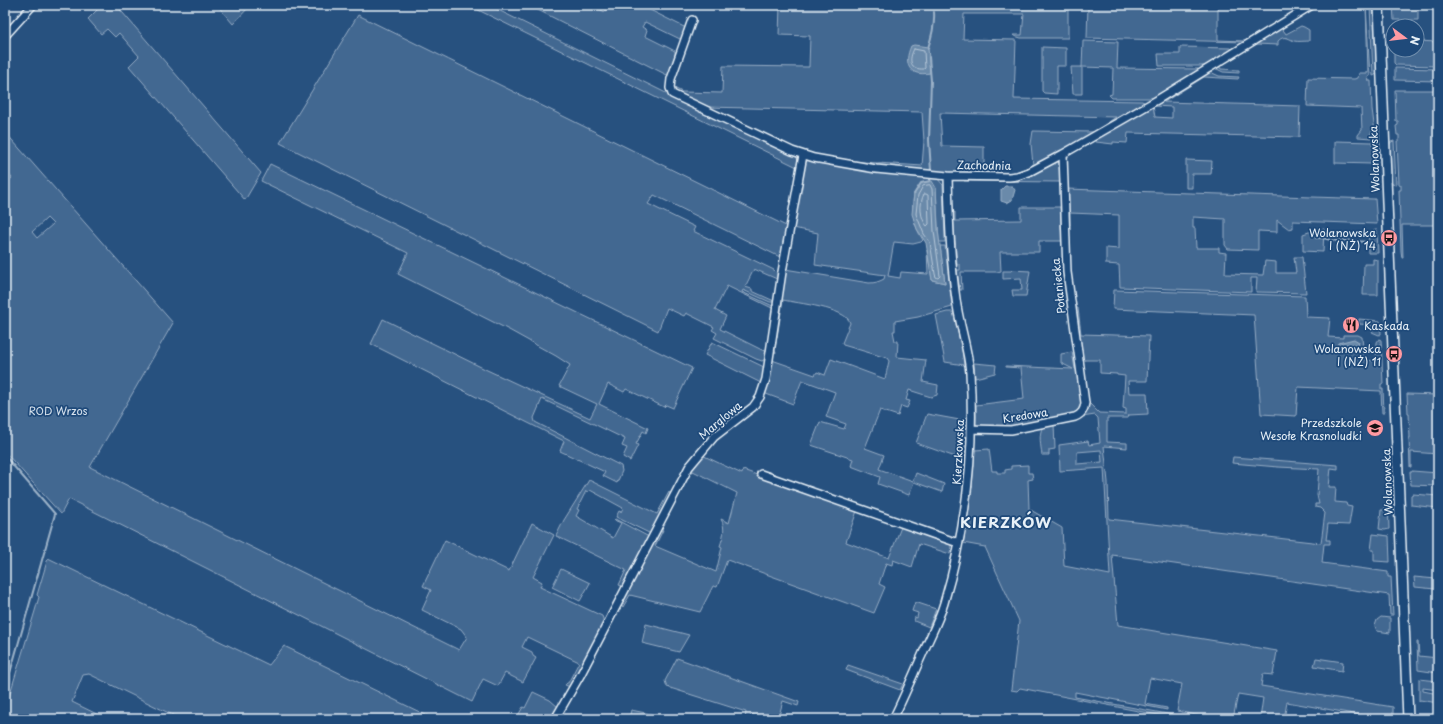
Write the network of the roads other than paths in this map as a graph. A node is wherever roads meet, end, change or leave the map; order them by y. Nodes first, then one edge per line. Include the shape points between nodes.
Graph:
1 (33, 5) edge
2 (1312, 5) edge
3 (1379, 5) edge
4 (692, 20) dead end
5 (5, 36) edge
6 (1063, 154) junction
7 (803, 155) junction
8 (948, 176) junction
9 (1082, 413) joint
10 (971, 429) junction
11 (761, 474) dead end
12 (958, 544) junction
13 (555, 719) edge
14 (893, 719) edge
15 (1408, 719) edge

1 - 5 street
2 - 6 street, Zachodnia
3 - 15 main road, Wolanowska
4 - 7 street, Zachodnia via 671,79 672,94
6 - 8 street, Zachodnia via 1017,176
6 - 9 street, Połaniecka via 1067,265 1085,403
7 - 8 street, Zachodnia via 876,169
7 - 13 street, Marglowa via 766,379 760,397 753,408 714,437 689,467
8 - 10 street, Kierzkowska via 950,244 957,308 969,362
9 - 10 street, Kredowa via 1075,417 1011,430
10 - 12 street, Kierzkowska via 968,480
11 - 12 street
12 - 14 street, Kierzkowska via 942,607

